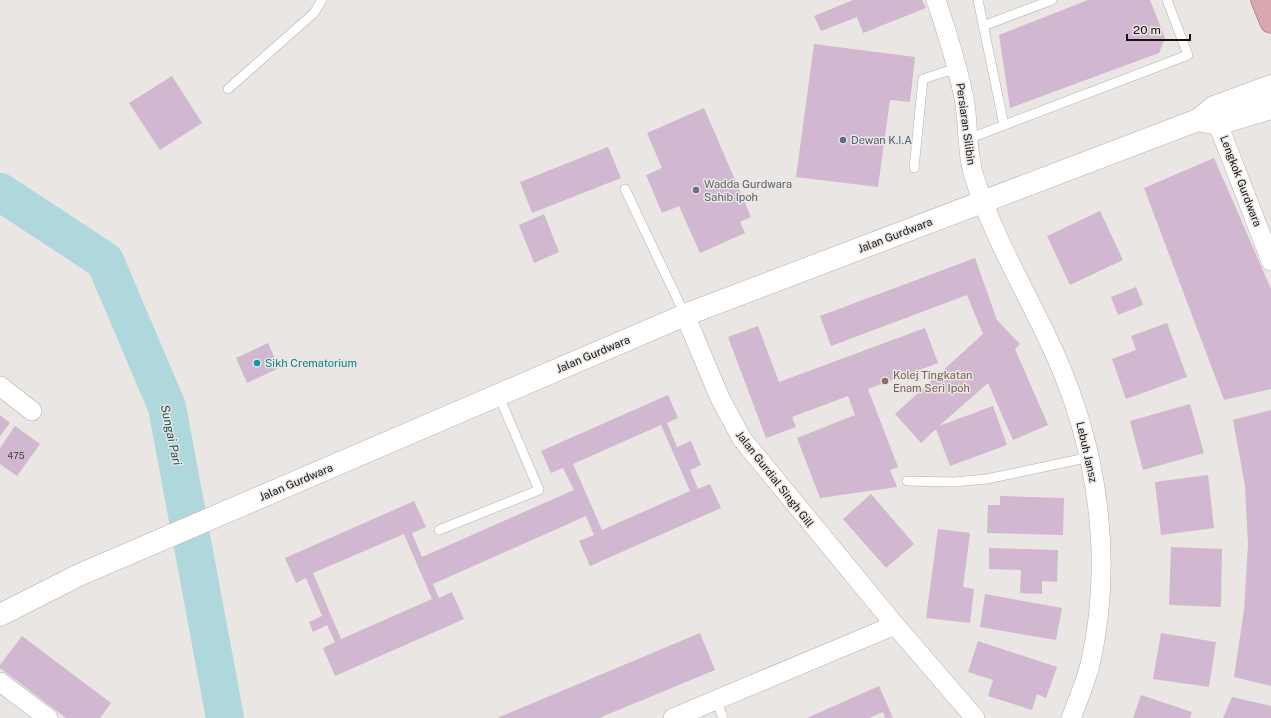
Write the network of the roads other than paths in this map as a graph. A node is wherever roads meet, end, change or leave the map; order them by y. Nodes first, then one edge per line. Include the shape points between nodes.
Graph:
1 (322, 0) edge
2 (936, 0) edge
3 (978, 0) edge
4 (1052, 0) edge
5 (1167, 0) edge
6 (1262, 0) edge
7 (1271, 22) edge
8 (983, 26) junction
9 (957, 68) junction
10 (1271, 86) edge
11 (228, 89) dead end
12 (1271, 108) edge
13 (1208, 122) junction
14 (1004, 125) junction
15 (968, 139) junction
16 (914, 168) dead end
17 (625, 189) dead end
18 (983, 202) junction
19 (1271, 261) edge
20 (685, 315) junction
21 (0, 386) edge
22 (498, 394) junction
23 (32, 411) dead end
24 (1090, 458) junction
25 (907, 481) dead end
26 (439, 530) dead end
27 (0, 615) edge
28 (895, 625) junction
29 (0, 682) edge
30 (716, 700) junction
31 (48, 718) edge
32 (673, 718) edge
33 (723, 718) edge
34 (975, 718) edge
35 (1071, 718) edge

1 - 11 lane via 314,13
2 - 9 street, Persiaran Silibin
3 - 8 lane
4 - 8 lane
5 - 14 lane via 1188,55
6 - 7 main road
8 - 14 lane
9 - 15 street, Persiaran Silibin via 964,100
9 - 16 lane via 923,79
10 - 13 street, Jalan Gurdwara via 1214,107
12 - 13 street, Jalan Gurdwara
13 - 18 street, Jalan Gurdwara
13 - 19 street, Lengkok Gurdwara
14 - 15 lane
15 - 18 street, Persiaran Silibin via 974,176
17 - 20 lane
18 - 20 street, Jalan Gurdwara
18 - 24 street, Lebuh Jansz via 1071,392
20 - 22 street, Jalan Gurdwara
20 - 28 street, Jalan Gurdial Singh Gill via 720,398 742,439
21 - 23 street
22 - 26 lane via 539,490
22 - 27 street, Jalan Gurdwara via 79,575
24 - 25 lane via 988,479 953,482
24 - 35 street, Lebuh Jansz via 1101,546 1100,586 1090,664
28 - 30 street
28 - 34 street, Jalan Gurdial Singh Gill
29 - 31 street
30 - 32 street
30 - 33 lane

